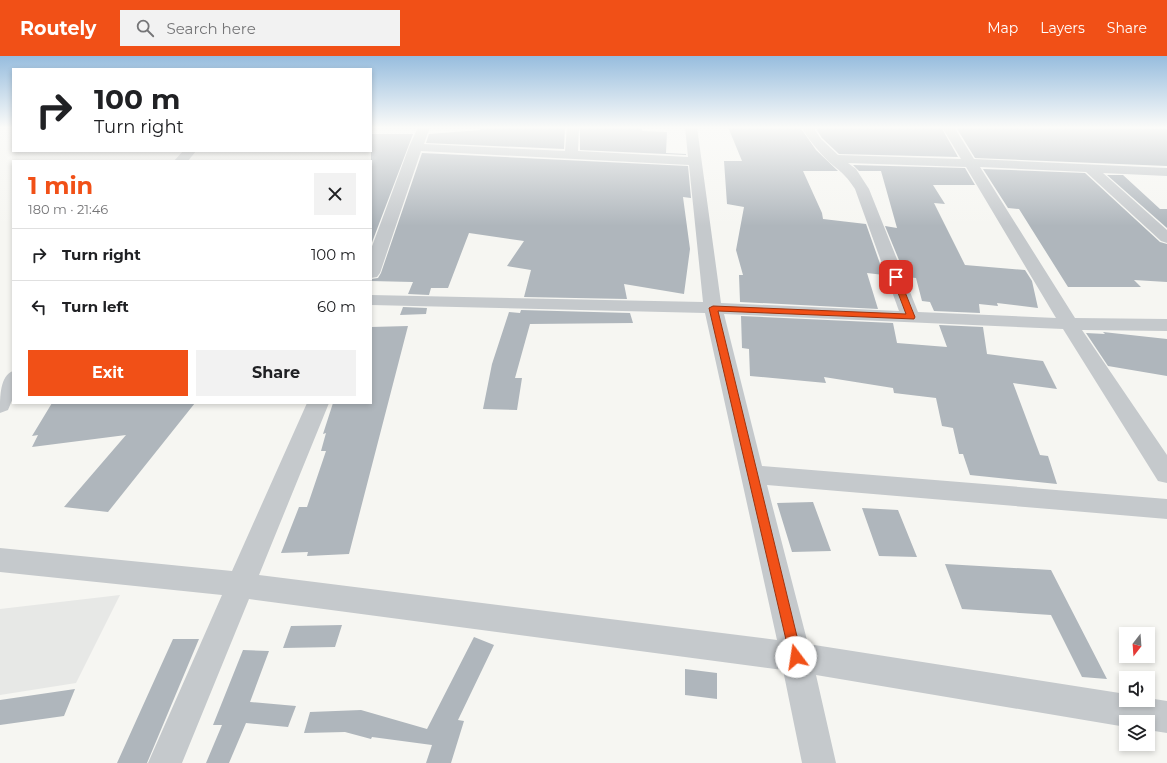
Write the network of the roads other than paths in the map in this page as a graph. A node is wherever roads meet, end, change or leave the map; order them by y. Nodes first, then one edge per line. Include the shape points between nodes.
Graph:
1 (410, 160) edge
2 (674, 160) edge
3 (835, 160) edge
4 (868, 160) edge
5 (967, 160) edge
6 (695, 161) joint
7 (969, 163) junction
8 (1090, 168) junction
9 (1167, 172) edge
10 (1167, 238) edge
11 (372, 270) edge
12 (372, 300) edge
13 (713, 308) junction
14 (911, 317) junction
15 (1069, 324) junction
16 (1167, 325) edge
17 (12, 379) edge
18 (318, 404) edge
19 (0, 405) edge
20 (752, 474) junction
21 (1167, 474) edge
22 (1167, 509) edge
23 (0, 560) edge
24 (242, 585) junction
25 (796, 657) junction
26 (1167, 716) edge
27 (165, 763) edge
28 (819, 763) edge

1 - 11 street
2 - 6 street
3 - 14 street via 851,172 862,189
4 - 7 street
5 - 7 street
6 - 13 street
7 - 8 street
7 - 15 street
8 - 9 street
8 - 10 street
12 - 13 street
13 - 14 street
13 - 20 street
14 - 15 street
15 - 16 street
15 - 21 street
17 - 19 street via 6,387
18 - 24 street
20 - 22 street
20 - 25 street
23 - 24 street
24 - 25 street
24 - 27 street
25 - 26 street
25 - 28 street

